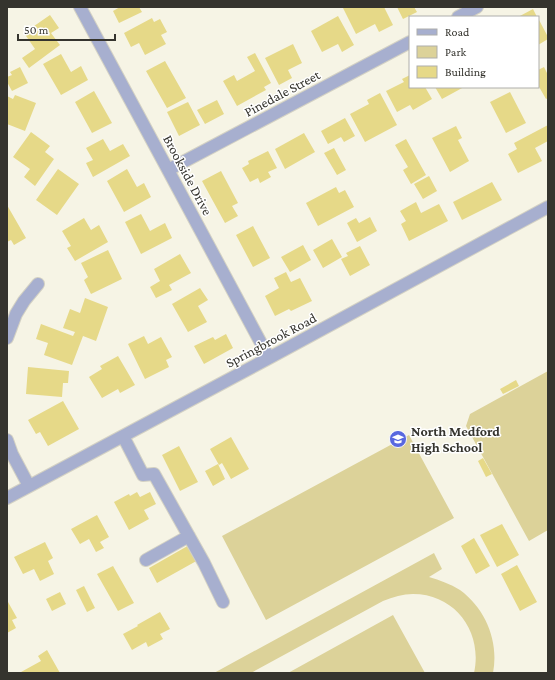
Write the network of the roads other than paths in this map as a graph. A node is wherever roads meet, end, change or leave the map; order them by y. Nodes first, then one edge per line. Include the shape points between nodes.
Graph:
1 (80, 7) edge
2 (477, 7) edge
3 (460, 16) edge
4 (409, 43) edge
5 (168, 170) junction
6 (548, 207) edge
7 (38, 284) dead end
8 (7, 338) edge
9 (269, 358) junction
10 (123, 436) junction
11 (7, 440) edge
12 (29, 486) junction
13 (7, 498) edge
14 (189, 536) junction
15 (146, 560) dead end
16 (223, 602) dead end

1 - 5 street, Brookside Drive
2 - 3 street
4 - 5 street, Pinedale Street
5 - 9 street, Brookside Drive
6 - 9 street, Springbrook Road
7 - 8 street via 16,314
9 - 10 street, Springbrook Road
10 - 12 street, Springbrook Road
10 - 14 street via 143,475 154,474
11 - 12 street
12 - 13 street, Springbrook Road
14 - 15 street
14 - 16 street

